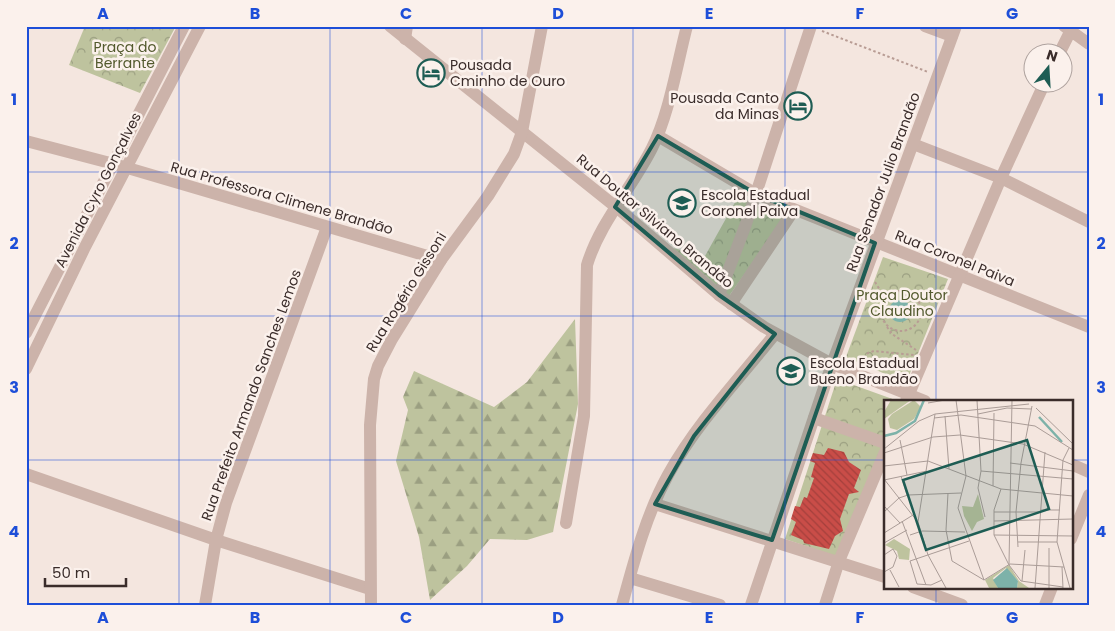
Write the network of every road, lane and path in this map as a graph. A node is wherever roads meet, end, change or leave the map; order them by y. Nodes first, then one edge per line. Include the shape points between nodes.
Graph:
1 (184, 26) edge
2 (200, 26) edge
3 (390, 26) edge
4 (542, 26) edge
5 (686, 26) edge
6 (924, 26) edge
7 (811, 27) edge
8 (1069, 28) edge
9 (954, 31) edge
10 (406, 33) edge
11 (1064, 42) edge
12 (1089, 44) edge
13 (938, 76) junction
14 (1040, 92) edge
15 (522, 132) junction
16 (658, 136) junction
17 (26, 141) edge
18 (913, 144) junction
19 (120, 166) junction
20 (1001, 178) junction
21 (756, 194) junction
22 (615, 206) junction
23 (794, 210) junction
24 (1089, 222) edge
25 (327, 227) junction
26 (875, 243) junction
27 (441, 260) junction
28 (72, 261) junction
29 (866, 269) junction
30 (959, 276) junction
31 (719, 295) junction
32 (885, 298) junction
33 (731, 304) junction
34 (887, 326) junction
35 (1089, 327) edge
36 (26, 333) edge
37 (775, 334) junction
38 (925, 356) junction
39 (832, 364) junction
40 (26, 370) edge
41 (858, 374) junction
42 (908, 398) edge
43 (814, 418) junction
44 (884, 443) edge
45 (884, 454) edge
46 (1072, 464) edge
47 (1089, 472) edge
48 (26, 474) edge
49 (1089, 495) edge
50 (655, 504) junction
51 (566, 523) dead end
52 (1072, 537) edge
53 (216, 540) junction
54 (772, 540) junction
55 (839, 561) junction
56 (630, 578) junction
57 (884, 578) edge
58 (916, 588) edge
59 (1052, 588) edge
60 (370, 589) junction
61 (205, 605) edge
62 (371, 605) edge
63 (622, 605) edge
64 (720, 605) edge
65 (751, 605) edge
66 (826, 605) edge
67 (962, 605) edge
68 (1045, 605) edge

1 - 19 street, Avenida Cyro Gonçalves
2 - 19 street, Avenida Cyro Gonçalves
3 - 10 street, Rua Doutor Silviano Brandão
4 - 15 street, Rua Rogério Gissoni
5 - 16 street
6 - 9 street
7 - 13 path
7 - 21 street
8 - 11 street
8 - 12 street
9 - 13 street, Rua Senador Julio Brandão
10 - 15 street, Rua Doutor Silviano Brandão
13 - 18 street, Rua Senador Julio Brandão
14 - 20 street
15 - 22 street, Rua Doutor Silviano Brandão
15 - 27 street, Rua Rogério Gissoni via 507,167
16 - 21 street, Rua Coronel Paiva
16 - 22 street
17 - 19 street, Rua Professora Climene Brandão
18 - 20 street
18 - 26 street, Rua Senador Julio Brandão
19 - 25 street, Rua Professora Climene Brandão
19 - 28 street, Avenida Cyro Gonçalves
20 - 24 street
20 - 30 street
21 - 23 street, Rua Coronel Paiva
21 - 31 street
22 - 31 street, Rua Doutor Silviano Brandão
22 - 51 street via 587,266 584,416
23 - 26 street, Rua Coronel Paiva
23 - 33 street
25 - 27 street, Rua Professora Climene Brandão
25 - 53 street, Rua Prefeito Armando Sanches Lemos via 229,494
26 - 29 street, Rua Senador Julio Brandão
26 - 30 street, Rua Coronel Paiva
27 - 60 street, Rua Rogério Gissoni via 392,339 374,380 370,425
28 - 36 street, Avenida Cyro Gonçalves
28 - 40 street, Avenida Cyro Gonçalves
29 - 32 path
29 - 39 street, Rua Senador Julio Brandão
30 - 35 street, Rua Coronel Paiva
30 - 38 street
31 - 33 street, Rua Doutor Silviano Brandão
32 - 34 path via 881,315
32 - 34 path via 892,293 906,292 918,299 922,313 911,330 898,332
33 - 37 street, Rua Doutor Silviano Brandão
34 - 38 path via 892,334
37 - 39 street, Rua Doutor Silviano Brandão
37 - 50 street via 694,436 669,473
38 - 41 path via 874,351 862,361
38 - 42 street
39 - 41 street, Rua Doutor Silviano Brandão
39 - 43 street, Rua Senador Julio Brandão
41 - 42 street, Rua Doutor Silviano Brandão
43 - 44 street
43 - 54 street, Rua Senador Julio Brandão
45 - 55 street
46 - 47 street
48 - 53 street
49 - 52 street
50 - 54 street
50 - 56 street
53 - 60 street
53 - 61 street, Rua Prefeito Armando Sanches Lemos
54 - 55 street
54 - 65 street, Rua Senador Julio Brandão
55 - 57 street
55 - 66 street
56 - 63 street
56 - 64 street
58 - 67 street
59 - 68 street
60 - 62 street, Rua Rogério Gissoni

